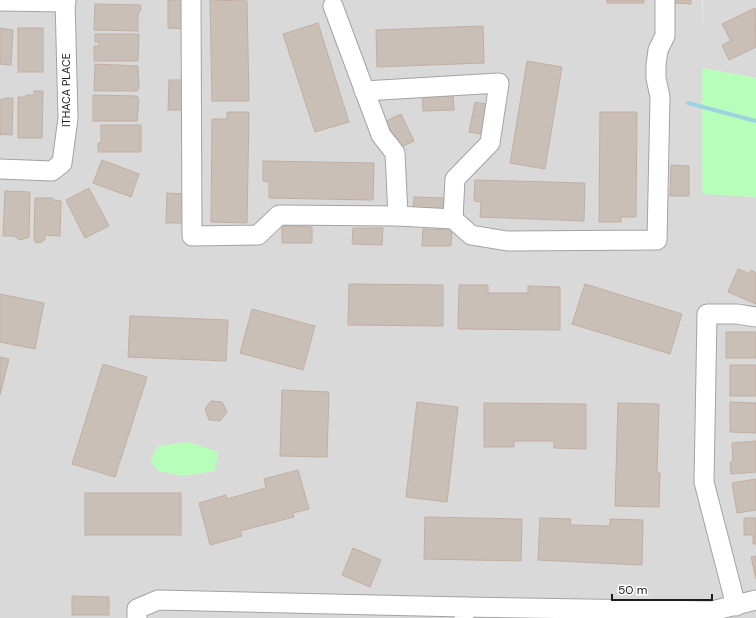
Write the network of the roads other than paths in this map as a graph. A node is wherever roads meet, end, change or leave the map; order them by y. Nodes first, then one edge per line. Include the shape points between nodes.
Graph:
1 (191, 0) edge
2 (666, 0) edge
3 (0, 1) edge
4 (65, 1) edge
5 (333, 6) dead end
6 (364, 91) junction
7 (0, 169) edge
8 (398, 216) junction
9 (454, 219) junction
10 (756, 317) edge
11 (756, 600) edge
12 (736, 606) junction
13 (464, 612) edge
14 (137, 618) edge

1 - 8 street via 192,236 258,235 279,215
2 - 9 street via 665,36 658,50 656,65 660,97 657,240 506,241 471,235
3 - 4 street
4 - 7 street, ITHACA PLACE via 68,118 62,163 52,172
5 - 6 street
6 - 8 street via 381,135 395,153
6 - 9 street via 498,83 490,143 455,179
8 - 9 street
10 - 12 street via 708,314 704,482
11 - 12 street
12 - 13 street via 712,612
13 - 14 street via 158,600 137,610

